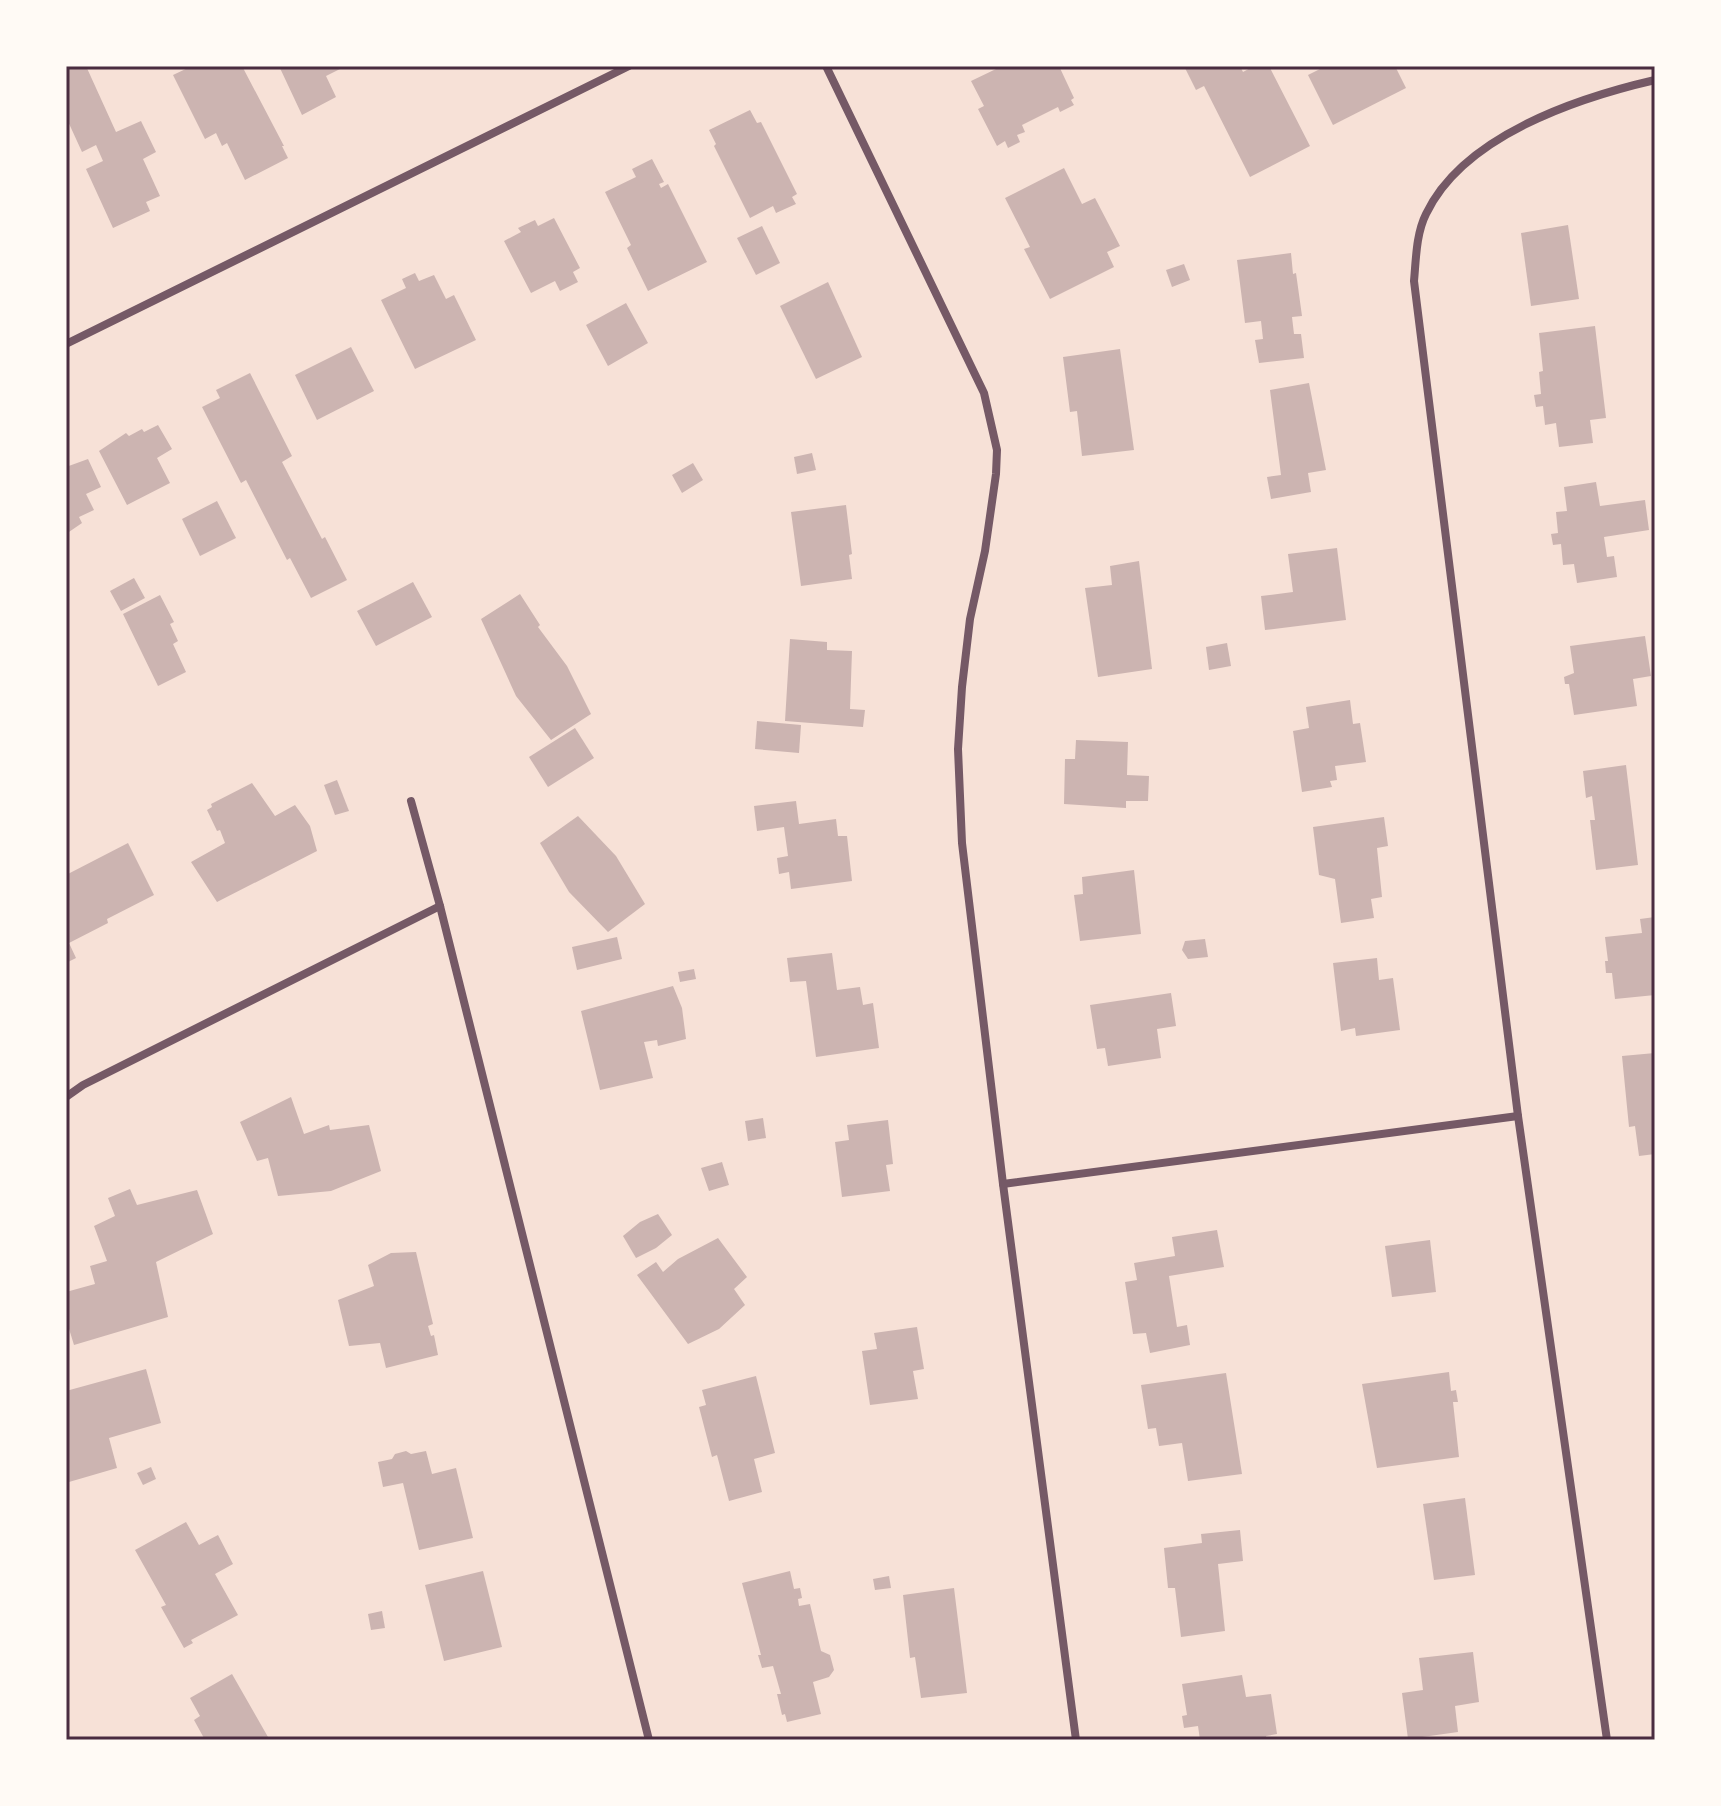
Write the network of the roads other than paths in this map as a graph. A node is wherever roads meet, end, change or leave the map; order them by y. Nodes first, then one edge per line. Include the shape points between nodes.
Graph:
1 (629, 66) edge
2 (826, 66) edge
3 (1655, 80) edge
4 (66, 344) edge
5 (411, 801) dead end
6 (440, 906) junction
7 (66, 1097) edge
8 (1518, 1116) junction
9 (1003, 1184) junction
10 (649, 1740) edge
11 (1076, 1740) edge
12 (1607, 1740) edge

1 - 4 street
2 - 9 street via 984,393 997,450 992,510 970,619 958,749 962,843
3 - 8 street via 1560,108 1474,158 1448,179 1425,215 1418,244 1414,281
5 - 6 street
6 - 7 street
6 - 10 street
8 - 9 street
8 - 12 street
9 - 11 street

